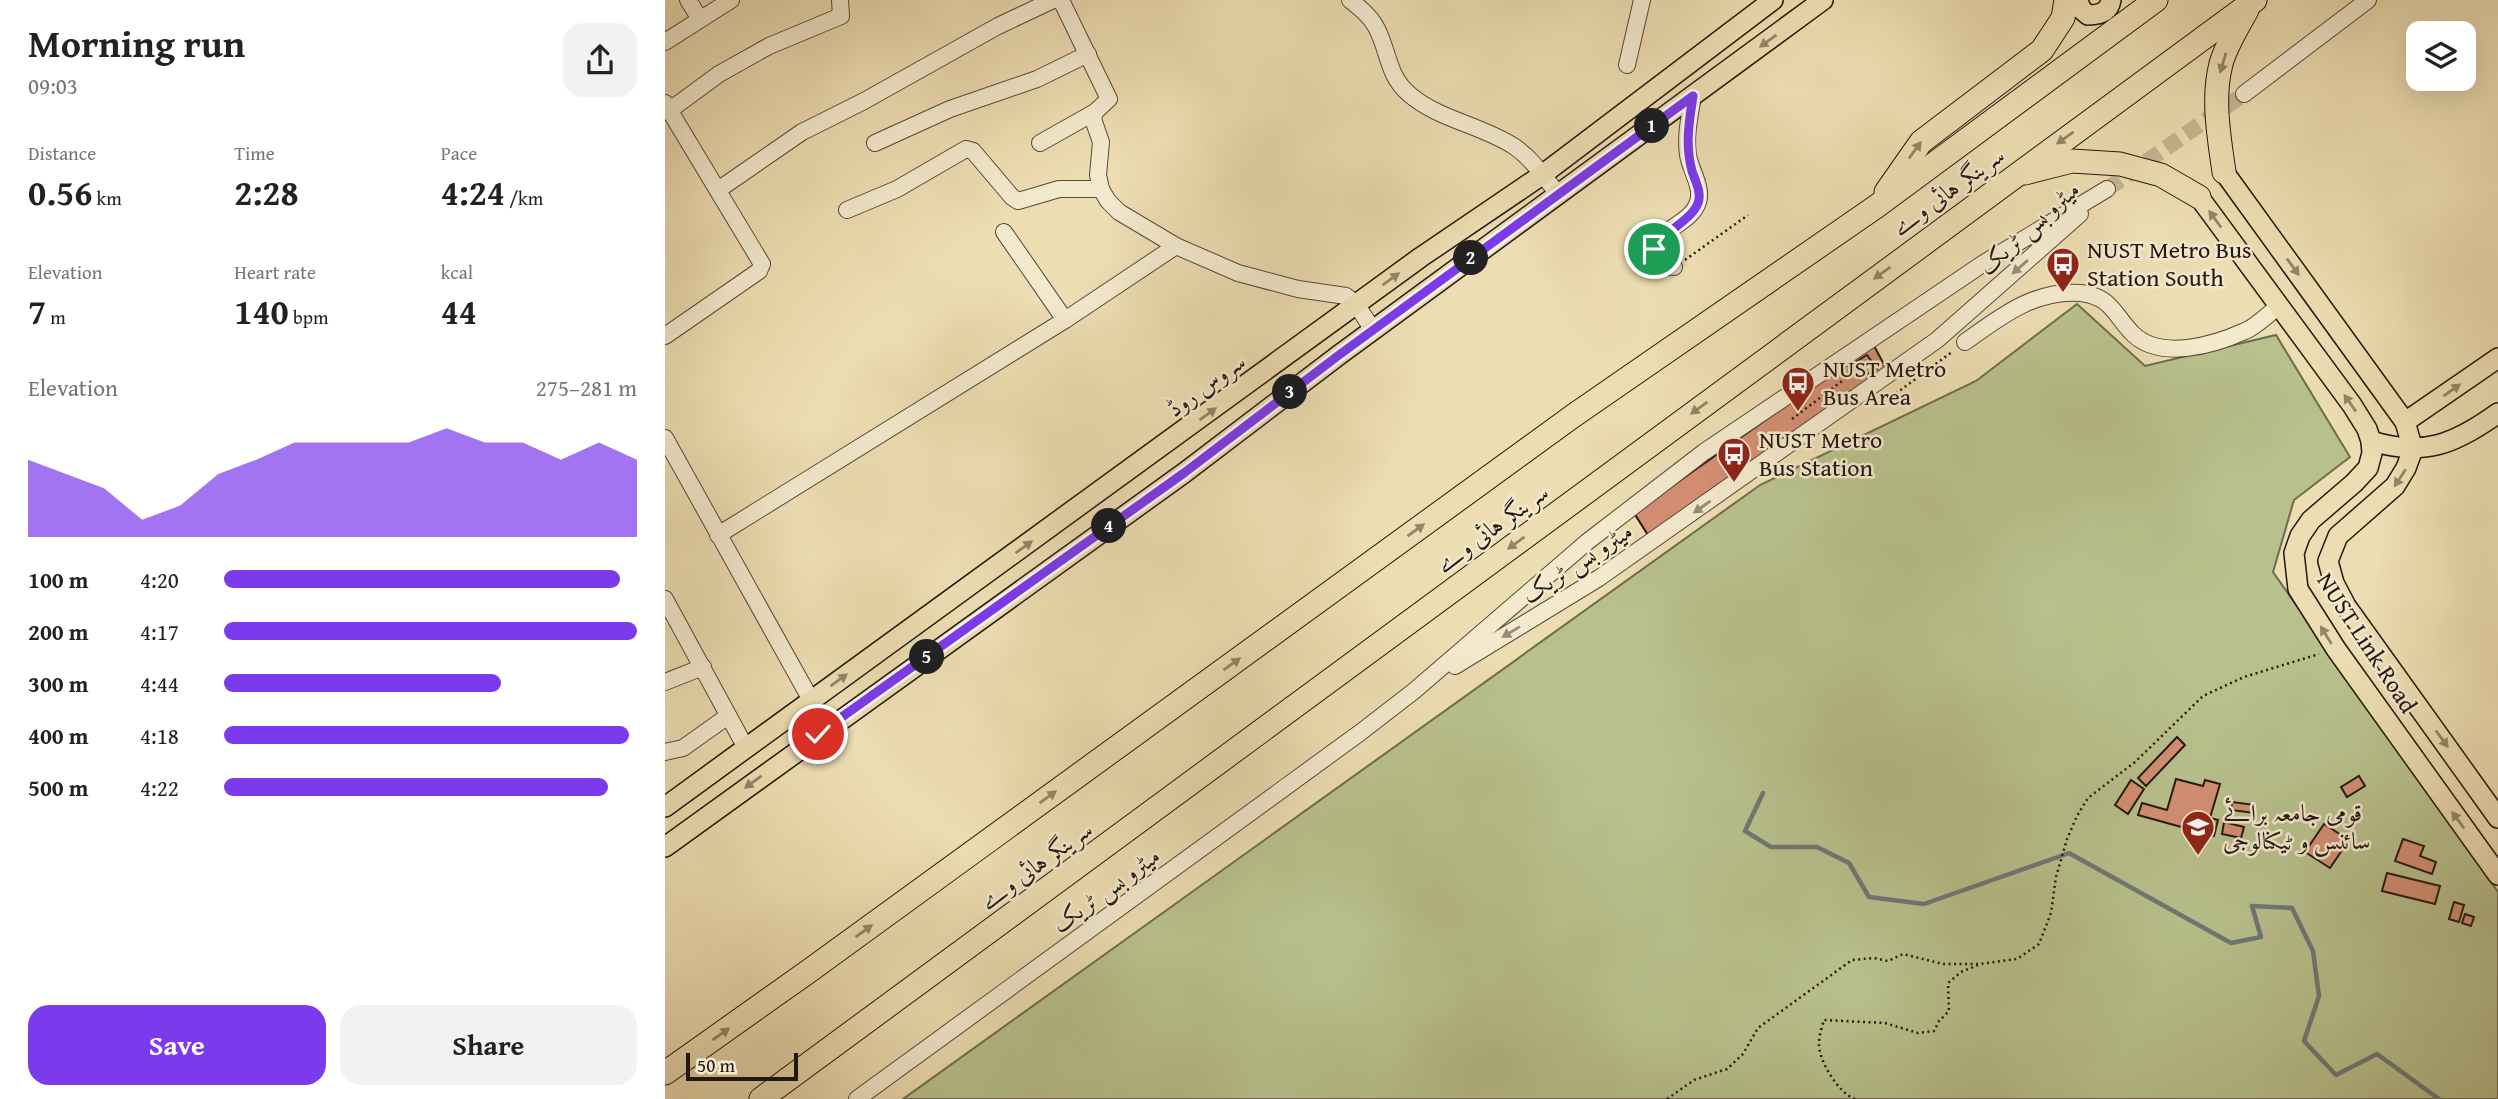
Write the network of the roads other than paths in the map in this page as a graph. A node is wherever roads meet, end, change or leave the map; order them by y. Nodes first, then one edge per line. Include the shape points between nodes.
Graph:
1 (688, 0) edge
2 (731, 0) edge
3 (840, 0) edge
4 (1053, 0) edge
5 (1061, 0) edge
6 (1350, 0) edge
7 (1642, 0) edge
8 (1773, 0) edge
9 (1823, 0) edge
10 (2066, 0) edge
11 (2077, 0) edge
12 (2111, 0) edge
13 (2156, 0) edge
14 (2368, 0) edge
15 (2254, 1) edge
16 (700, 19) junction
17 (665, 42) edge
18 (1088, 54) junction
19 (1627, 65) dead end
20 (2244, 94) tunnel mouth
21 (1693, 96) junction
22 (667, 106) edge
23 (1095, 112) junction
24 (875, 143) dead end
25 (1040, 143) dead end
26 (2224, 172) joint
27 (1542, 174) junction
28 (2011, 177) junction
29 (1101, 189) junction
30 (718, 190) junction
31 (1558, 194) junction
32 (2199, 197) joint
33 (1877, 206) junction
34 (847, 210) dead end
35 (1004, 232) dead end
36 (1176, 246) junction
37 (1421, 257) junction
38 (1674, 267) road end
39 (1442, 279) junction
40 (1356, 304) junction
41 (2279, 306) junction
42 (1065, 320) junction
43 (1373, 330) junction
44 (665, 336) edge
45 (1965, 342) road end
46 (2498, 358) edge
47 (2498, 413) edge
48 (2405, 422) junction
49 (665, 438) edge
50 (2371, 441) junction
51 (2413, 449) junction
52 (719, 535) junction
53 (665, 598) edge
54 (703, 667) junction
55 (665, 682) edge
56 (1414, 691) junction
57 (811, 700) junction
58 (729, 716) junction
59 (746, 748) junction
60 (665, 752) edge
61 (665, 807) edge
62 (2498, 818) edge
63 (665, 847) edge
64 (2498, 876) edge
65 (665, 1073) edge
66 (761, 1099) edge
67 (857, 1099) edge

1 - 16 street
2 - 16 street
3 - 22 street via 841,16 769,46
4 - 30 street via 802,132
5 - 18 street
6 - 27 street via 1375,25 1391,74 1409,94 1437,112 1513,146
7 - 19 street
8 - 27 main road, سروس روڈ
9 -> 21 main road
33 -> 10 highway via 1921,142 2042,50 2063,18
11 - 12 main road via 2088,15 2104,12
13 - 33 highway, سرینگر ہائی وے
14 - 20 street
15 -> 26 highway via 2221,64 2217,93
15 -> 28 highway, سرینگر ہائی وے
16 - 17 street
18 - 23 street via 1109,99
18 - 24 street
21 - 31 main road
21 - 38 street via 1687,136 1698,203 1654,249 1655,259
22 - 30 street
23 - 25 street
23 - 29 street via 1093,123 1101,142
26 -> 48 main road
27 - 31 street
27 - 37 main road, سروس روڈ
28 - 32 highway via 2072,161 2120,164 2161,175
28 -> 66 highway, سرینگر ہائی وے
29 - 34 street via 1059,189 1018,201 966,149 897,189
29 - 36 street via 1119,212
30 - 44 street via 761,259 761,268
31 - 39 main road
41 -> 32 main road
65 -> 33 highway, سرینگر ہائی وے via 1573,416
35 - 42 street
36 - 40 street via 1238,273 1346,296
36 - 42 street
37 - 39 main road
40 -> 37 main road, سروس روڈ
39 - 43 main road
40 - 43 street
57 -> 40 main road, سروس روڈ
41 - 45 street via 2247,331 2170,349 2134,335 2105,300 2081,293 2047,294 2018,306
50 -> 41 main road via 2352,405
42 - 52 street
43 -> 63 main road via 1184,473
48 -> 46 main road
47 - 51 main road via 2437,446
48 - 51 main road
49 - 52 street
50 - 51 main road
64 -> 50 main road, NUST Link Road via 2298,589 2294,553 2300,536 2311,520 2368,468
51 -> 62 main road, NUST Link Road via 2395,486 2338,536 2328,561 2346,606
52 - 57 street
53 - 54 street
54 - 55 street
54 - 58 street
56 -> 56 street, میٹرو بس ٹریک via 1587,542 1705,452 1962,277 2107,189 1937,340 1599,578
56 - 67 street, میٹرو بس ٹریک
57 - 59 main road, سروس روڈ
58 - 59 street
58 - 60 street via 683,748
59 - 61 main road, سروس روڈ

